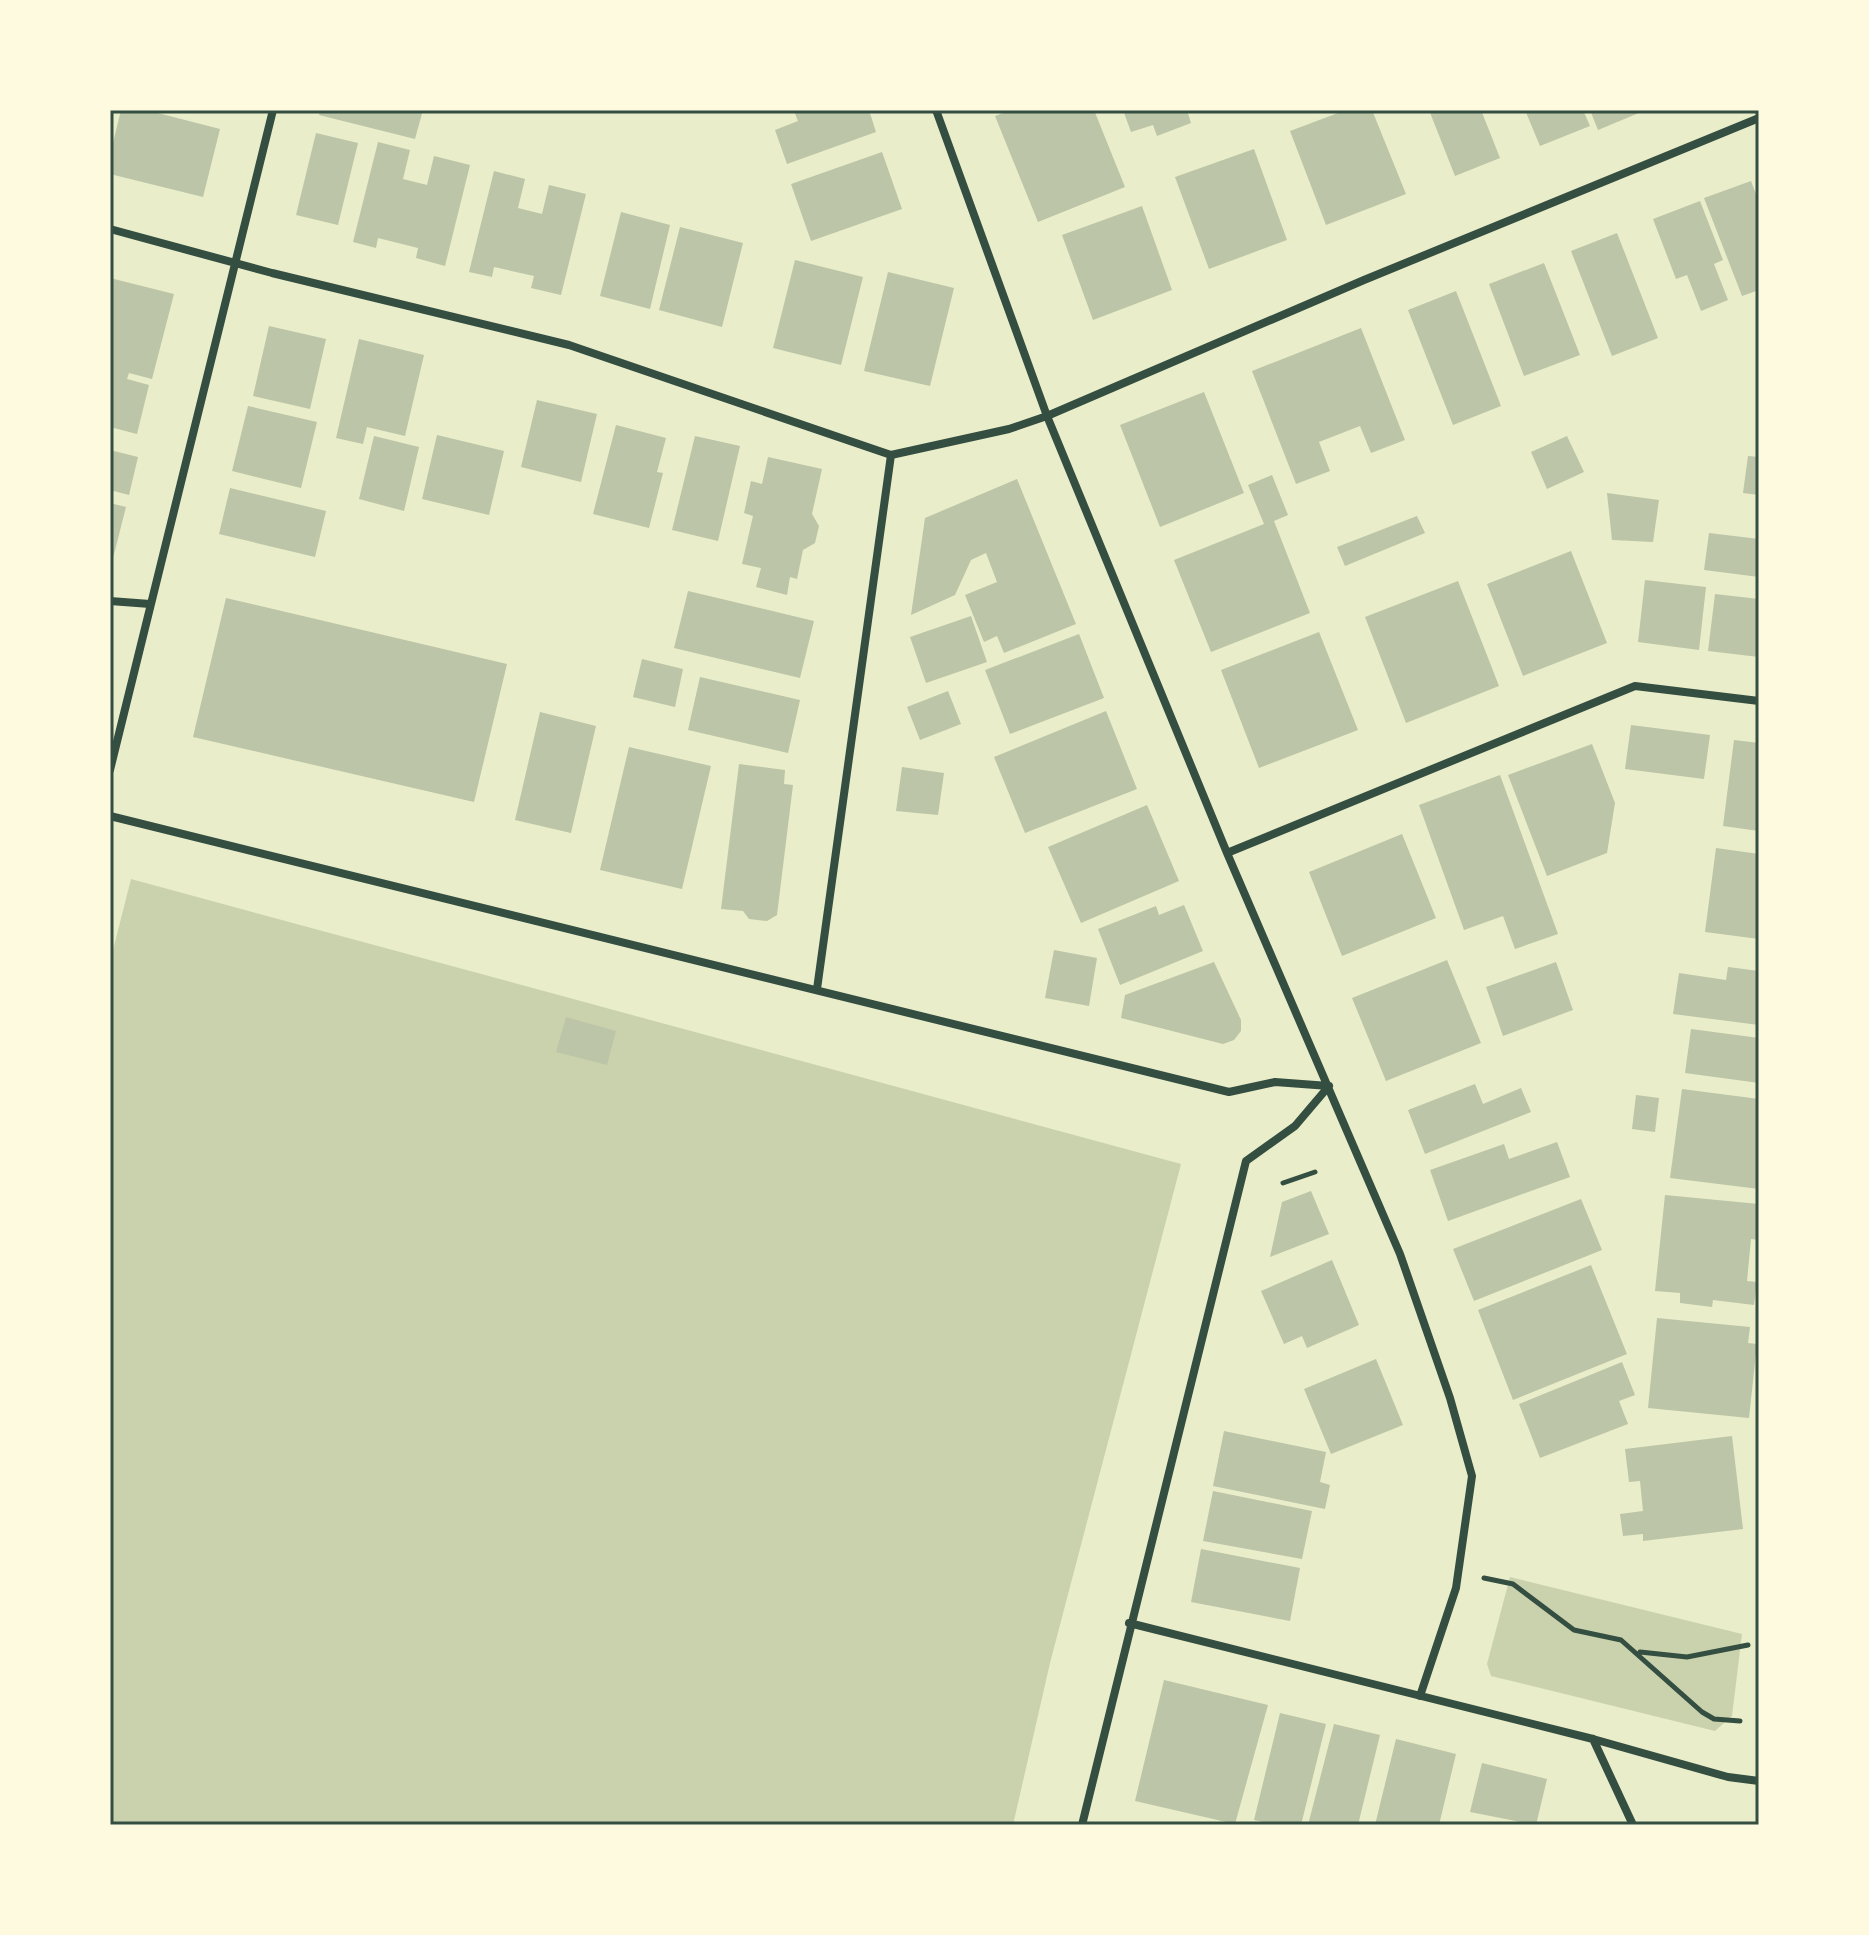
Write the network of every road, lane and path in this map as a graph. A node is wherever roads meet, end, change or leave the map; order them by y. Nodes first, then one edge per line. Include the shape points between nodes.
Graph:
1 (273, 110) edge
2 (936, 110) edge
3 (1759, 118) edge
4 (110, 229) edge
5 (234, 263) junction
6 (1047, 416) junction
7 (891, 455) junction
8 (110, 601) edge
9 (150, 604) junction
10 (1759, 701) edge
11 (110, 770) edge
12 (110, 816) edge
13 (1227, 853) junction
14 (817, 989) junction
15 (1329, 1086) junction
16 (1315, 1172) dead end
17 (1283, 1183) dead end
18 (1458, 1573) junction
19 (1129, 1623) junction
20 (1748, 1645) dead end
21 (1637, 1651) junction
22 (1420, 1696) junction
23 (1740, 1721) dead end
24 (1593, 1739) junction
25 (1759, 1781) edge
26 (1082, 1825) edge
27 (1633, 1825) edge

1 - 5 street
2 - 6 street
3 - 6 street
4 - 5 street
5 - 7 street via 569,345
5 - 9 street
6 - 7 street
6 - 13 street
7 - 14 street
8 - 9 street
9 - 11 street
10 - 13 street via 1635,686
12 - 14 street
13 - 15 street
14 - 15 street via 1229,1092 1275,1082
15 - 18 street via 1400,1254 1472,1476
15 - 19 street via 1295,1126 1246,1161
16 - 17 path
18 - 21 path via 1509,1582 1574,1630 1621,1640
18 - 22 street
19 - 22 street
19 - 26 street
20 - 21 path via 1687,1657
21 - 23 path via 1702,1712 1714,1719
22 - 24 street
24 - 25 street
24 - 27 street

